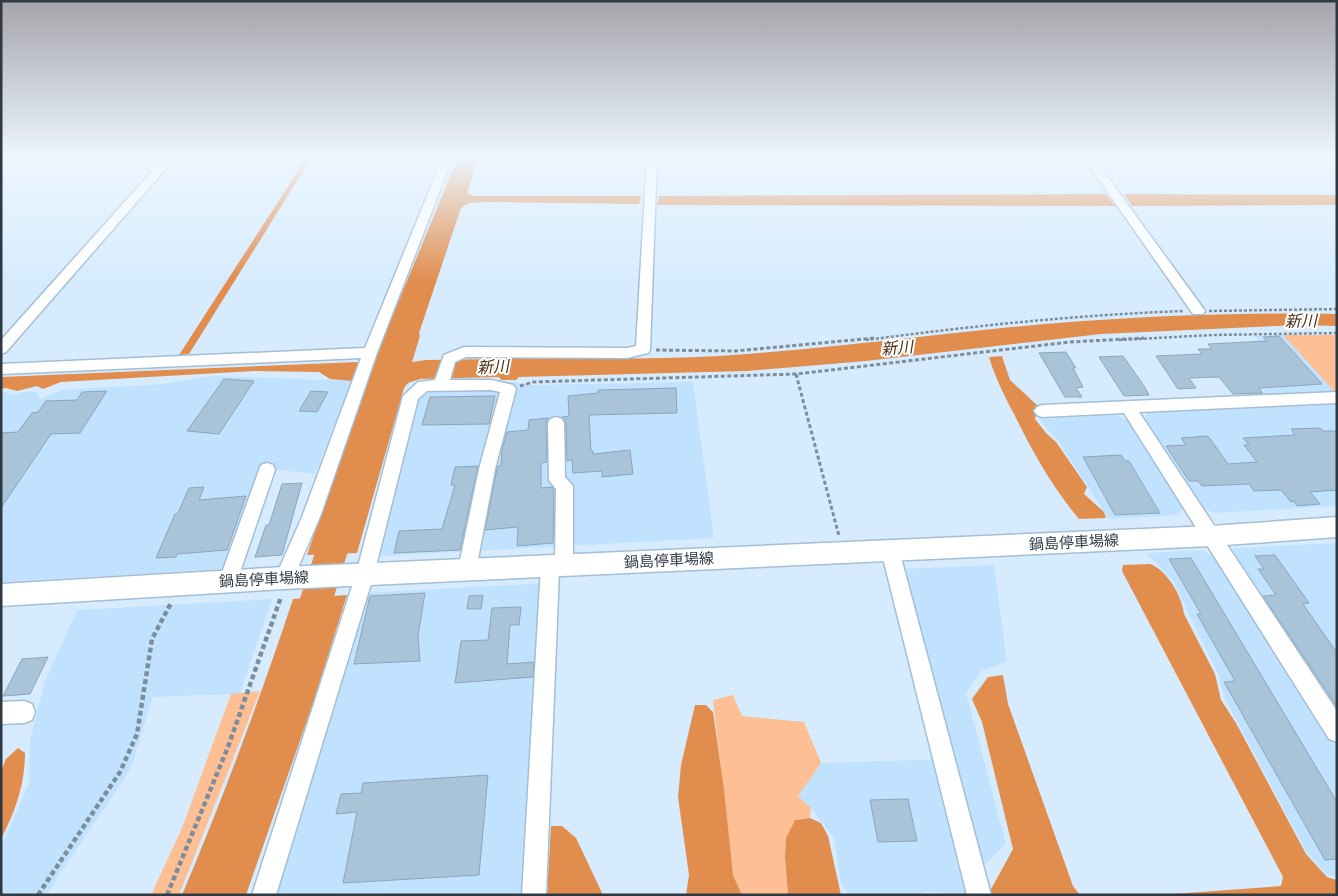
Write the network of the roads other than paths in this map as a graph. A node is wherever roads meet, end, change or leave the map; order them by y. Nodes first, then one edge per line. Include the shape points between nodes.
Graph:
1 (134, 199) edge
2 (431, 199) edge
3 (650, 199) edge
4 (1118, 199) edge
5 (1198, 311) road end
6 (1, 349) edge
7 (370, 353) junction
8 (1, 370) edge
9 (441, 383) junction
10 (1337, 397) edge
11 (1128, 407) junction
12 (1042, 411) dead end
13 (556, 423) dead end
14 (267, 470) dead end
15 (1337, 527) edge
16 (1211, 536) junction
17 (890, 550) junction
18 (557, 566) junction
19 (467, 570) junction
20 (365, 574) junction
21 (284, 578) junction
22 (228, 581) junction
23 (1, 595) edge
24 (24, 712) dead end
25 (1, 713) edge
26 (1335, 724) edge
27 (264, 895) edge
28 (534, 895) edge
29 (979, 895) edge

1 - 6 street
2 - 7 street
3 - 9 street via 643,350 627,353 464,352 449,359
4 - 5 street
7 - 8 street
7 - 21 street via 311,517
9 - 19 street via 491,385 508,390 487,469
9 - 20 street via 423,386 411,396
10 - 11 street
11 - 12 street
11 - 16 street
13 - 18 street via 557,480 565,486
14 - 22 street
15 - 16 main road, 鍋島停車場線
16 - 17 main road, 鍋島停車場線
16 - 26 street
17 - 18 main road, 鍋島停車場線
17 - 29 street
18 - 19 main road, 鍋島停車場線
18 - 28 street
19 - 20 main road, 鍋島停車場線
20 - 21 main road, 鍋島停車場線
20 - 27 street
21 - 22 main road, 鍋島停車場線
22 - 23 main road, 鍋島停車場線
24 - 25 street

